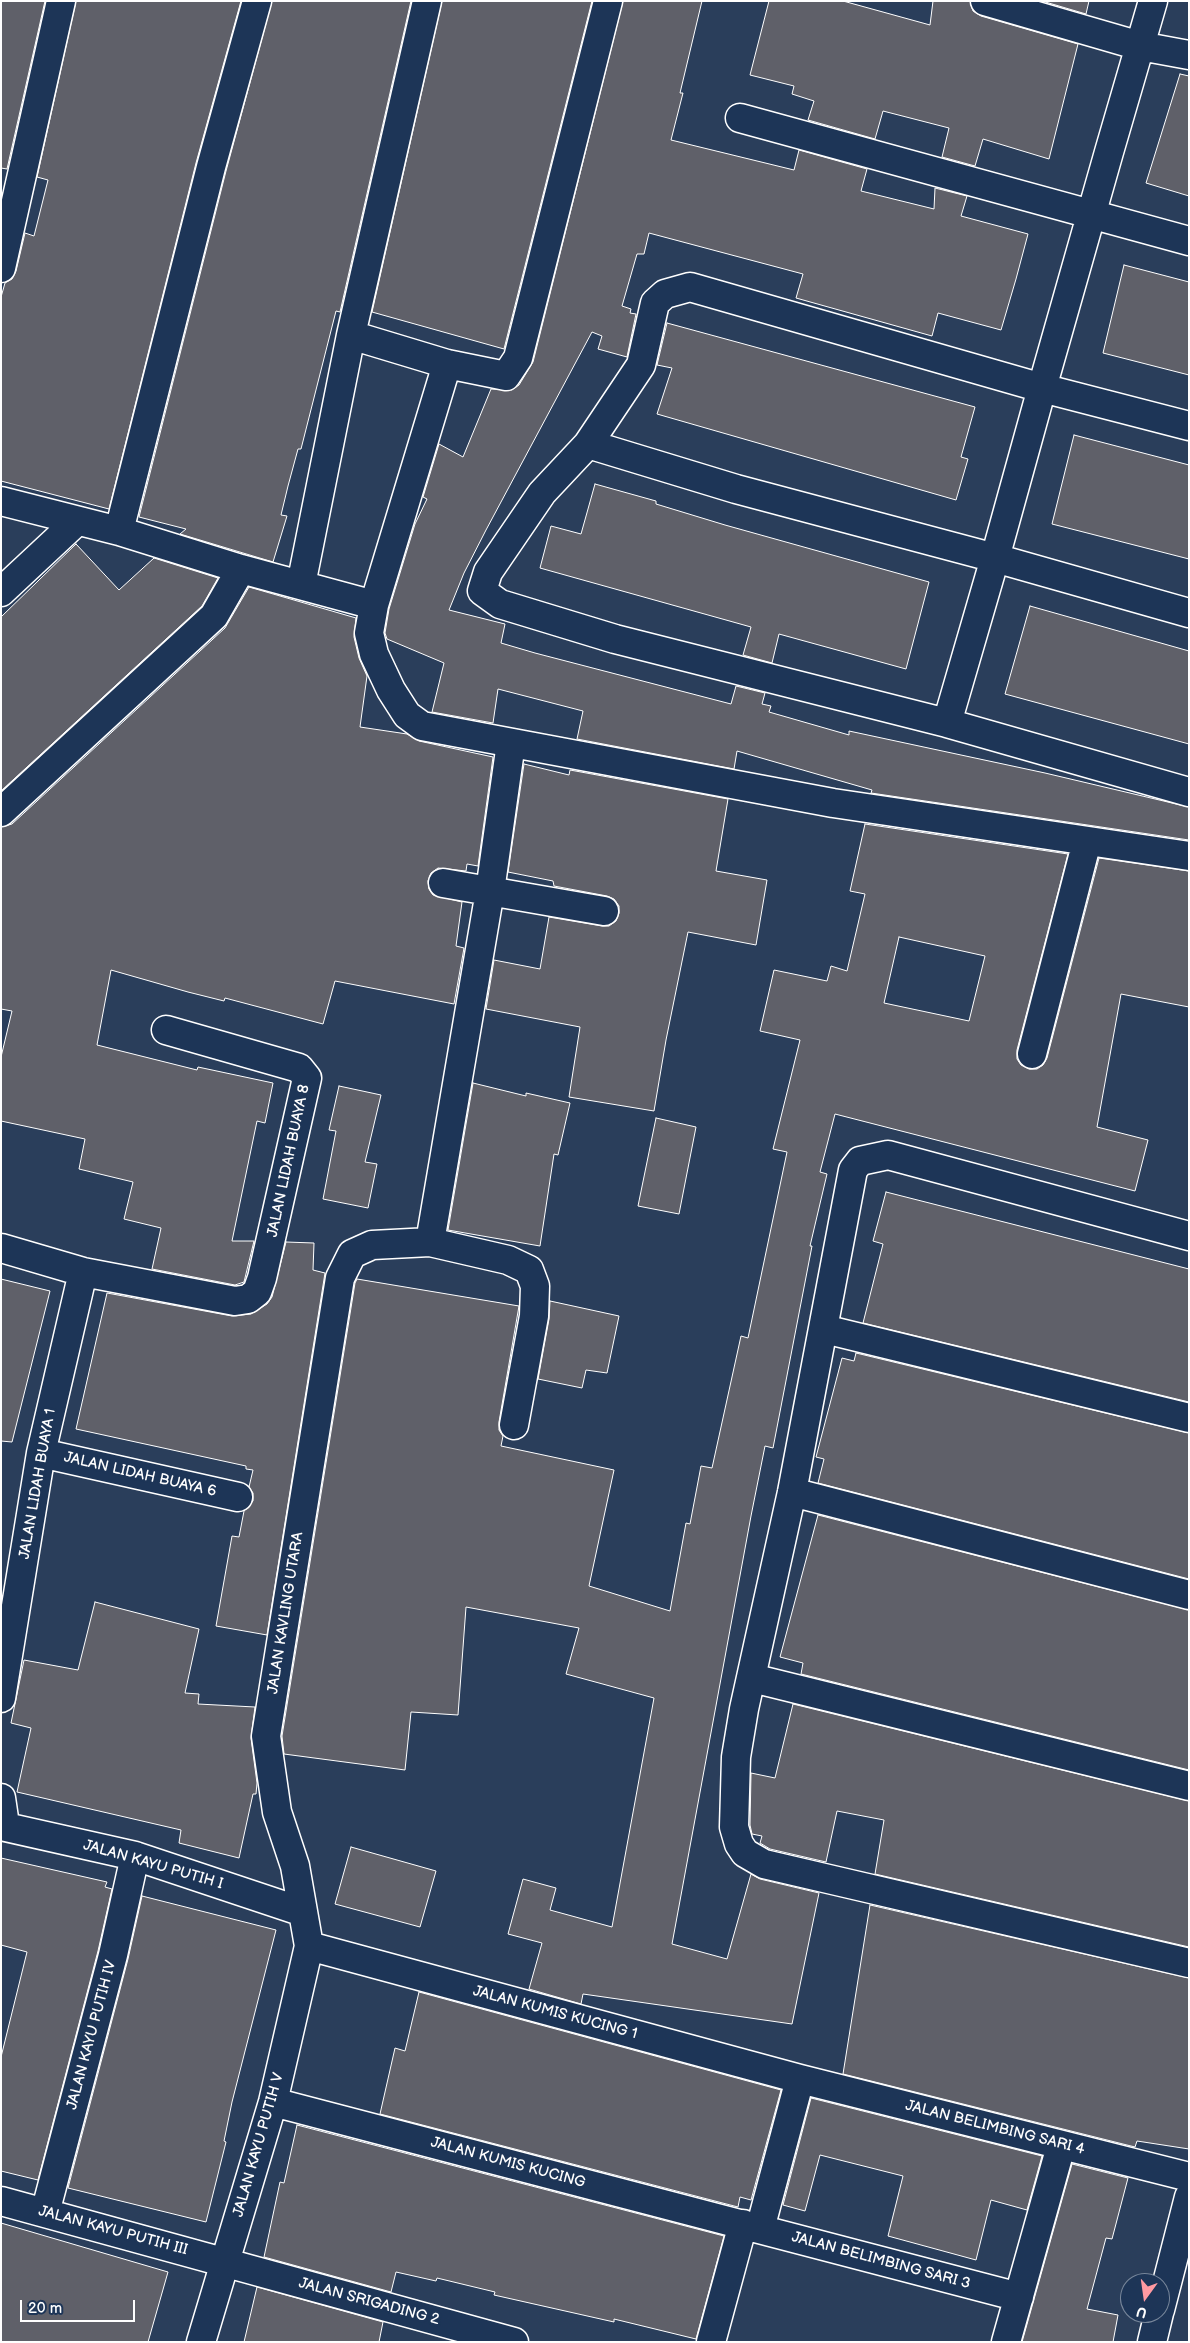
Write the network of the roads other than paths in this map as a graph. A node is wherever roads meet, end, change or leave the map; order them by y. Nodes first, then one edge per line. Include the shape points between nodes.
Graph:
1 (61, 1) edge
2 (257, 1) edge
3 (427, 1) edge
4 (608, 1) edge
5 (985, 1) edge
6 (1153, 1) edge
7 (1140, 46) junction
8 (1189, 55) edge
9 (740, 118) dead end
10 (1092, 214) junction
11 (1189, 241) edge
12 (1, 268) edge
13 (351, 335) junction
14 (447, 364) junction
15 (1042, 388) junction
16 (1189, 426) edge
17 (588, 444) junction
18 (1, 501) edge
19 (76, 522) junction
20 (119, 531) junction
21 (995, 558) junction
22 (241, 569) junction
23 (301, 585) junction
24 (1, 592) edge
25 (374, 606) junction
26 (1189, 613) edge
27 (947, 723) junction
28 (511, 743) junction
29 (1189, 792) edge
30 (1, 812) edge
31 (1087, 841) junction
32 (1189, 856) edge
33 (443, 883) dead end
34 (490, 891) junction
35 (604, 911) dead end
36 (166, 1030) dead end
37 (1032, 1054) dead end
38 (1189, 1236) edge
39 (430, 1242) junction
40 (1, 1248) edge
41 (83, 1272) junction
42 (824, 1330) junction
43 (1189, 1418) edge
44 (514, 1425) dead end
45 (41, 1453) junction
46 (792, 1492) junction
47 (238, 1497) dead end
48 (1189, 1595) edge
49 (752, 1678) junction
50 (1, 1698) edge
51 (1189, 1786) edge
52 (1, 1798) edge
53 (3, 1826) edge
54 (135, 1856) junction
55 (303, 1912) junction
56 (309, 1946) junction
57 (1189, 1963) edge
58 (800, 2079) junction
59 (274, 2102) junction
60 (1061, 2146) junction
61 (1189, 2178) edge
62 (1189, 2197) edge
63 (1, 2201) edge
64 (45, 2213) junction
65 (751, 2227) junction
66 (224, 2262) junction
67 (1170, 2273) edge
68 (1019, 2297) junction
69 (1157, 2323) edge
70 (201, 2342) edge
71 (514, 2342) edge
72 (711, 2342) edge
73 (1006, 2342) edge
74 (1152, 2342) edge

1 - 12 street
2 - 20 street via 211,167
3 - 13 street
4 - 14 street via 518,358 506,376
5 - 7 street
6 - 7 street
7 - 8 street
7 - 10 street
9 - 10 street
10 - 11 street
10 - 15 street
13 - 14 street
13 - 23 street
14 - 25 street
15 - 16 street
15 - 17 street via 690,287 665,294 655,304 641,365
15 - 21 street
17 - 21 street via 736,489
17 - 27 street via 542,493 488,572 482,591 500,604 615,639
18 - 19 street
19 - 20 street
19 - 24 street
20 - 22 street
21 - 26 street
21 - 27 street
22 - 23 street
22 - 30 street via 214,616
23 - 25 street
25 - 28 street via 368,633 374,654 407,715 422,726
27 - 29 street
28 - 31 street via 834,803
28 - 34 street
31 - 32 street
31 - 37 street
33 - 34 street
34 - 35 street
34 - 39 street
36 - 41 street, JALAN LIDAH BUAYA 8 via 299,1068 307,1078 262,1278 257,1292 248,1299 235,1301
38 - 42 street via 888,1155 872,1157 860,1162 853,1170
39 - 44 street, JALAN KAVLING UTARA via 508,1260 529,1270 535,1286 534,1316
39 - 55 street, JALAN KAVLING UTARA via 372,1245 352,1254 340,1278 266,1736 277,1812 295,1866
40 - 41 street
41 - 45 street, JALAN LIDAH BUAYA 1
42 - 43 street
42 - 46 street
45 - 47 street, JALAN LIDAH BUAYA 6
45 - 50 street, JALAN LIDAH BUAYA 1
46 - 48 street
46 - 49 street
49 - 51 street
49 - 57 street via 736,1766 734,1827 745,1853 764,1864 803,1874
52 - 53 street
53 - 54 street, JALAN KAYU PUTIH I
54 - 55 street, JALAN KAYU PUTIH I
54 - 64 street, JALAN KAYU PUTIH IV via 113,1955
55 - 56 street, JALAN KAVLING UTARA
56 - 58 street, JALAN KUMIS KUCING 1
56 - 59 street, JALAN KAYU PUTIH V
58 - 60 street, JALAN BELIMBING SARI 4
58 - 65 street
59 - 65 street, JALAN KUMIS KUCING
59 - 66 street, JALAN KAYU PUTIH V
60 - 61 street, JALAN BELIMBING SARI 4
60 - 68 street
62 - 67 street
63 - 64 street, JALAN KAYU PUTIH III
64 - 66 street, JALAN KAYU PUTIH III
65 - 68 street, JALAN BELIMBING SARI 3
65 - 72 street
66 - 70 street, JALAN KAYU PUTIH V
66 - 71 street, JALAN SRIGADING 2
68 - 73 street
69 - 74 street

